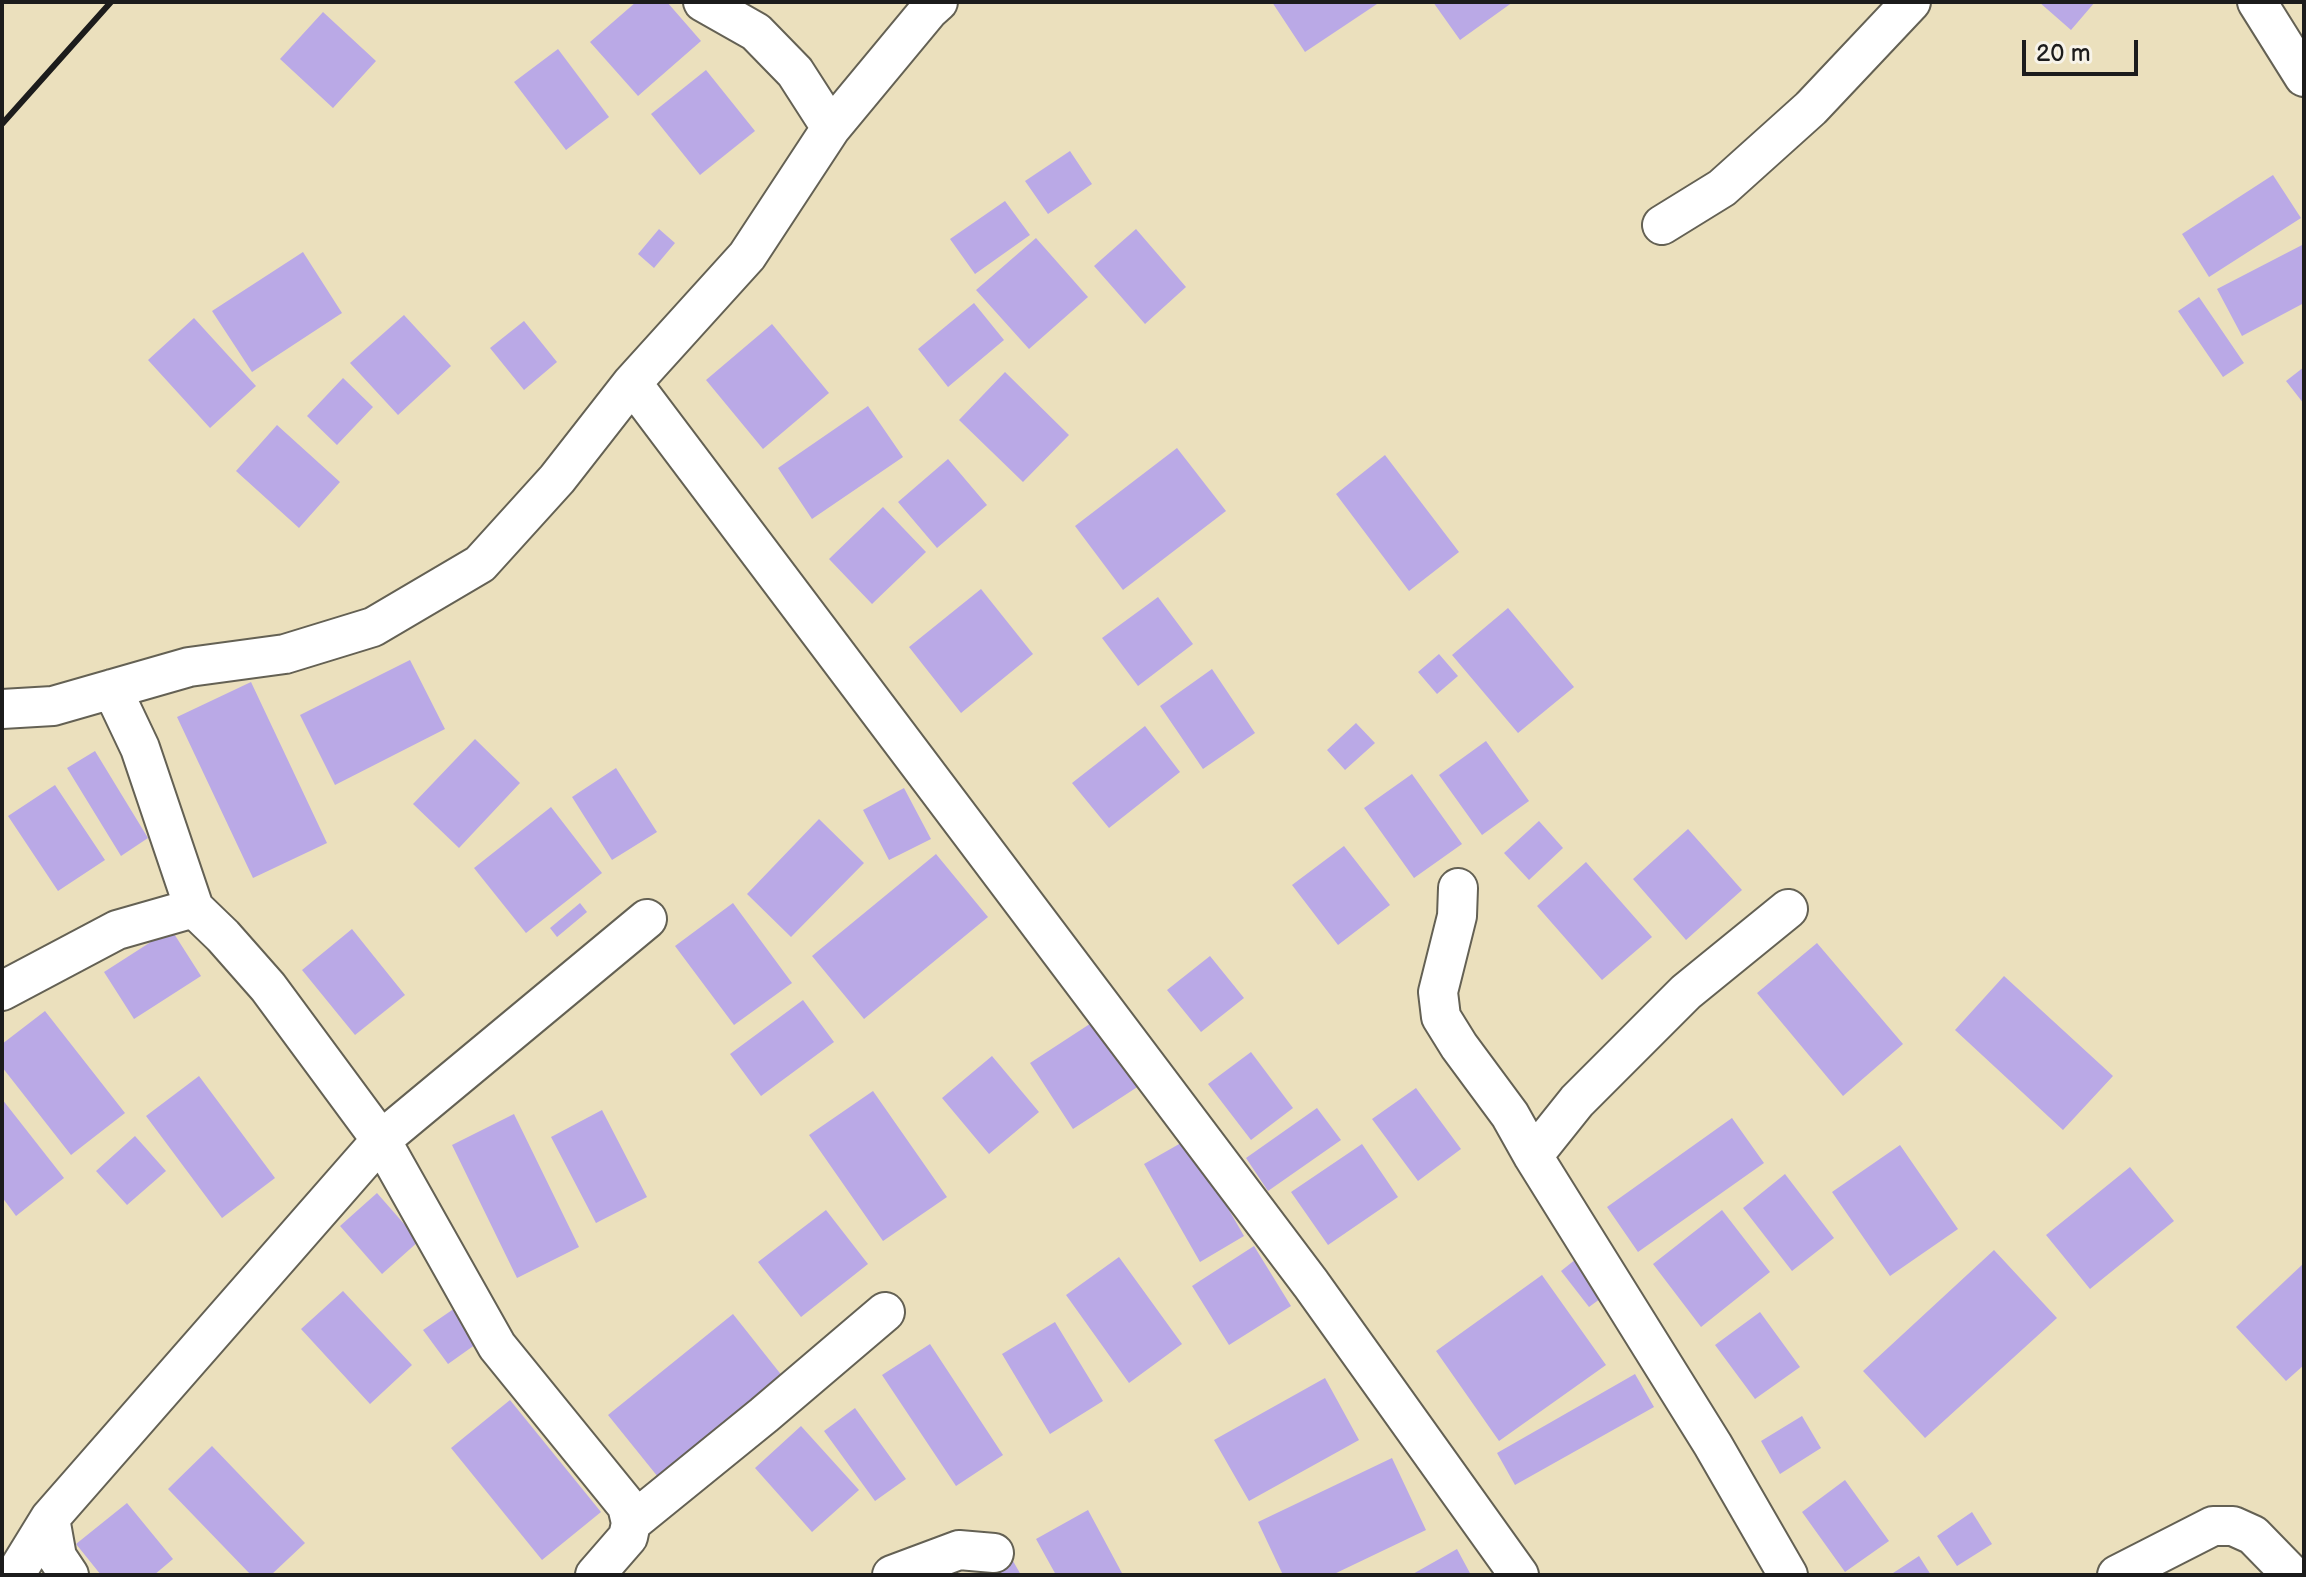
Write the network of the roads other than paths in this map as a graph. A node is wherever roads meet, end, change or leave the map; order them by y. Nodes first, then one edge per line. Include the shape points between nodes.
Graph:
1 (703, 2) edge
2 (938, 2) edge
3 (1911, 2) edge
4 (2257, 2) edge
5 (2304, 77) edge
6 (831, 128) junction
7 (1662, 225) dead end
8 (632, 383) junction
9 (112, 689) junction
10 (2, 709) edge
11 (1458, 888) dead end
12 (194, 908) junction
13 (1788, 909) dead end
14 (647, 919) dead end
15 (2, 991) edge
16 (381, 1140) junction
17 (1533, 1156) junction
18 (885, 1312) dead end
19 (50, 1518) junction
20 (631, 1523) junction
21 (2, 1549) edge
22 (994, 1553) dead end
23 (14, 1575) edge
24 (69, 1575) edge
25 (595, 1575) edge
26 (892, 1575) edge
27 (1519, 1575) edge
28 (1788, 1575) edge
29 (2117, 1575) edge
30 (2292, 1575) edge

1 - 6 street via 756,32 795,72
2 - 6 street
3 - 7 street via 1811,108 1722,188
4 - 5 street
6 - 8 street via 747,256
8 - 9 street via 557,479 480,564 440,588 373,627 285,654 189,667
8 - 27 street via 1311,1284
9 - 10 street via 53,706
9 - 12 street via 140,748
11 - 17 street via 1457,916 1438,992 1441,1017
12 - 15 street via 117,930
12 - 16 street via 268,987
13 - 17 street via 1686,992 1577,1101
14 - 16 street
16 - 19 street
16 - 20 street via 497,1346 627,1506
17 - 28 street
18 - 20 street
19 - 23 street
19 - 24 street via 57,1557
20 - 25 street via 628,1537
21 - 23 street
22 - 26 street via 959,1550
29 - 30 street via 2213,1526 2233,1526 2253,1535

